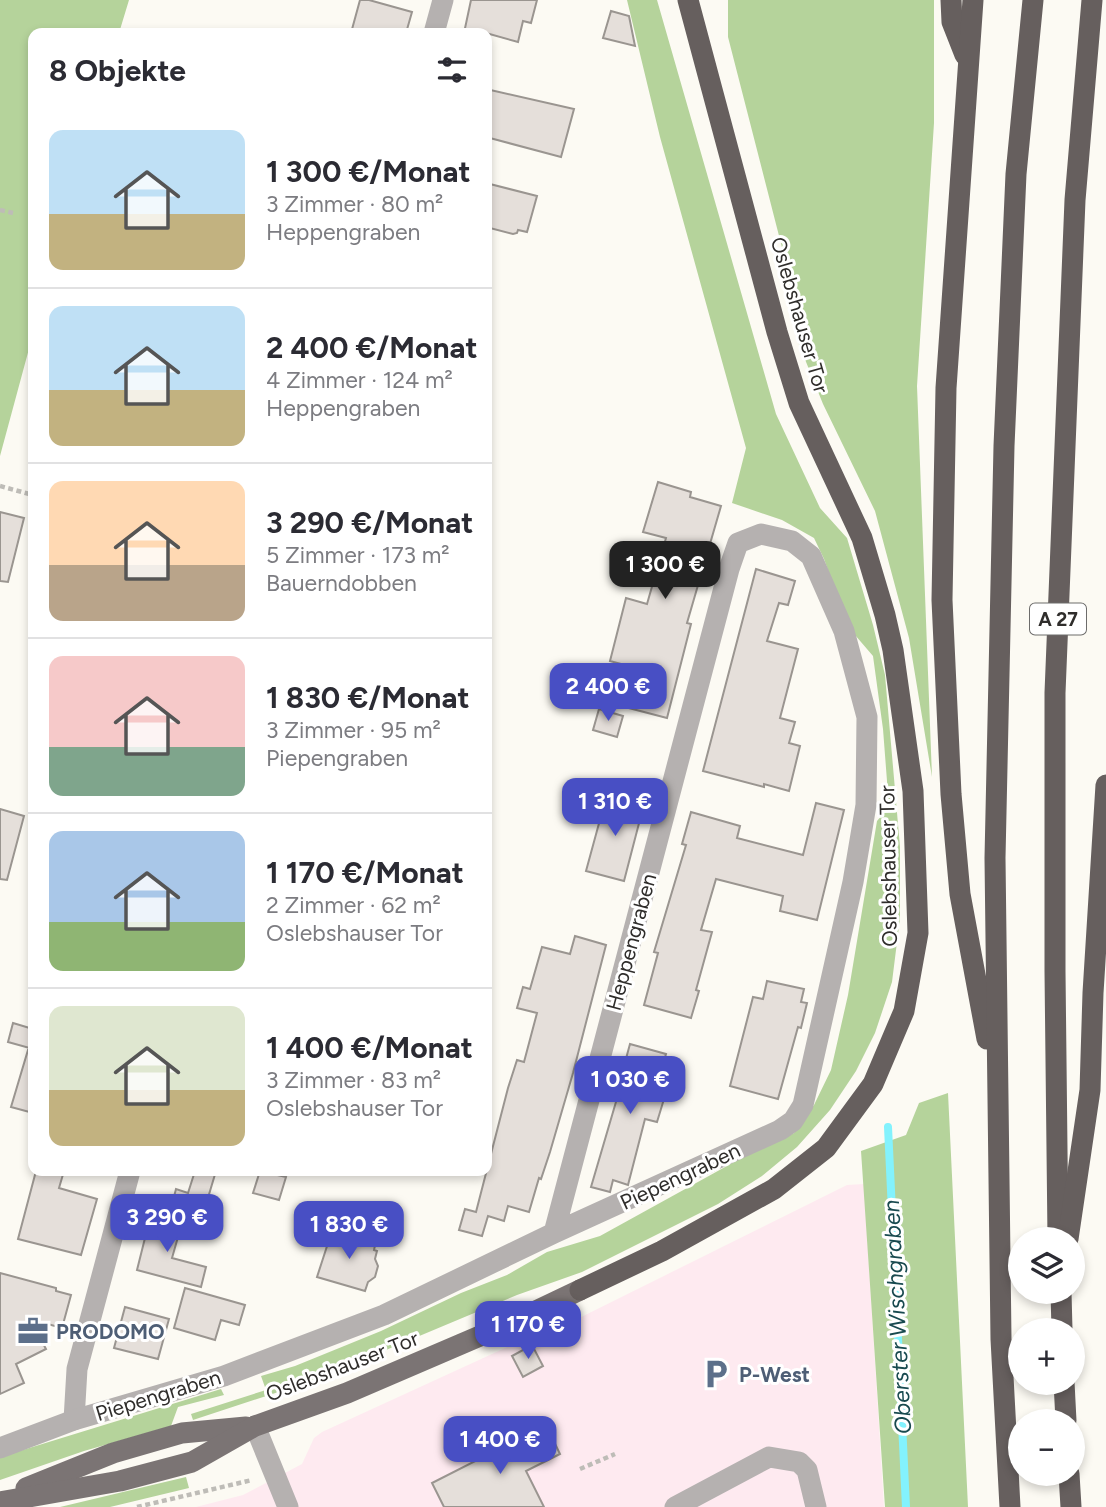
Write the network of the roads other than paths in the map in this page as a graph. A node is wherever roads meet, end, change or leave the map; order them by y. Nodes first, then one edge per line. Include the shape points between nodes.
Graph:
1 (443, 0) edge
2 (688, 0) edge
3 (705, 0) edge
4 (951, 0) edge
5 (973, 0) edge
6 (1033, 0) edge
7 (1091, 0) edge
8 (435, 28) edge
9 (698, 34) junction
10 (967, 61) junction
11 (792, 541) joint
12 (1106, 785) edge
13 (997, 1092) junction
14 (129, 1176) edge
15 (1058, 1227) edge
16 (1070, 1227) edge
17 (554, 1233) junction
18 (580, 1290) joint
19 (74, 1420) junction
20 (255, 1426) junction
21 (0, 1448) edge
22 (1070, 1486) edge
23 (0, 1500) edge
24 (288, 1507) edge
25 (675, 1507) edge
26 (816, 1507) edge
27 (1010, 1507) edge
28 (1071, 1507) edge

1 - 8 street
2 - 9 highway, Oslebshauser Tor
3 - 9 highway
4 - 10 highway via 952,22
5 - 10 highway
6 - 13 highway, A 27 via 1016,174 1004,446 995,858
7 - 15 highway, A 27 via 1075,200 1055,694
9 - 18 highway, Oslebshauser Tor via 799,403 862,538 885,615 913,791 918,933 904,1011 873,1084 826,1148 775,1189
10 - 13 highway via 946,388 942,600 960,894
11 - 17 street, Heppengraben via 761,534 738,543 729,569
11 - 17 street, Piepengraben via 811,556 844,631 867,717 866,805 803,1105 780,1130
12 - 16 highway via 1090,1090
13 - 27 highway, A 27
14 - 19 street via 77,1369
17 - 19 street, Piepengraben via 384,1315 224,1376
18 - 20 main road, Oslebshauser Tor via 347,1393
19 - 21 street, Piepengraben
20 - 23 main road, Oslebshauser Tor via 182,1433 147,1443
20 - 23 main road, Oslebshauser Tor via 192,1462 120,1481
20 - 24 street
22 - 28 highway
25 - 26 street via 769,1457 799,1462 807,1470

